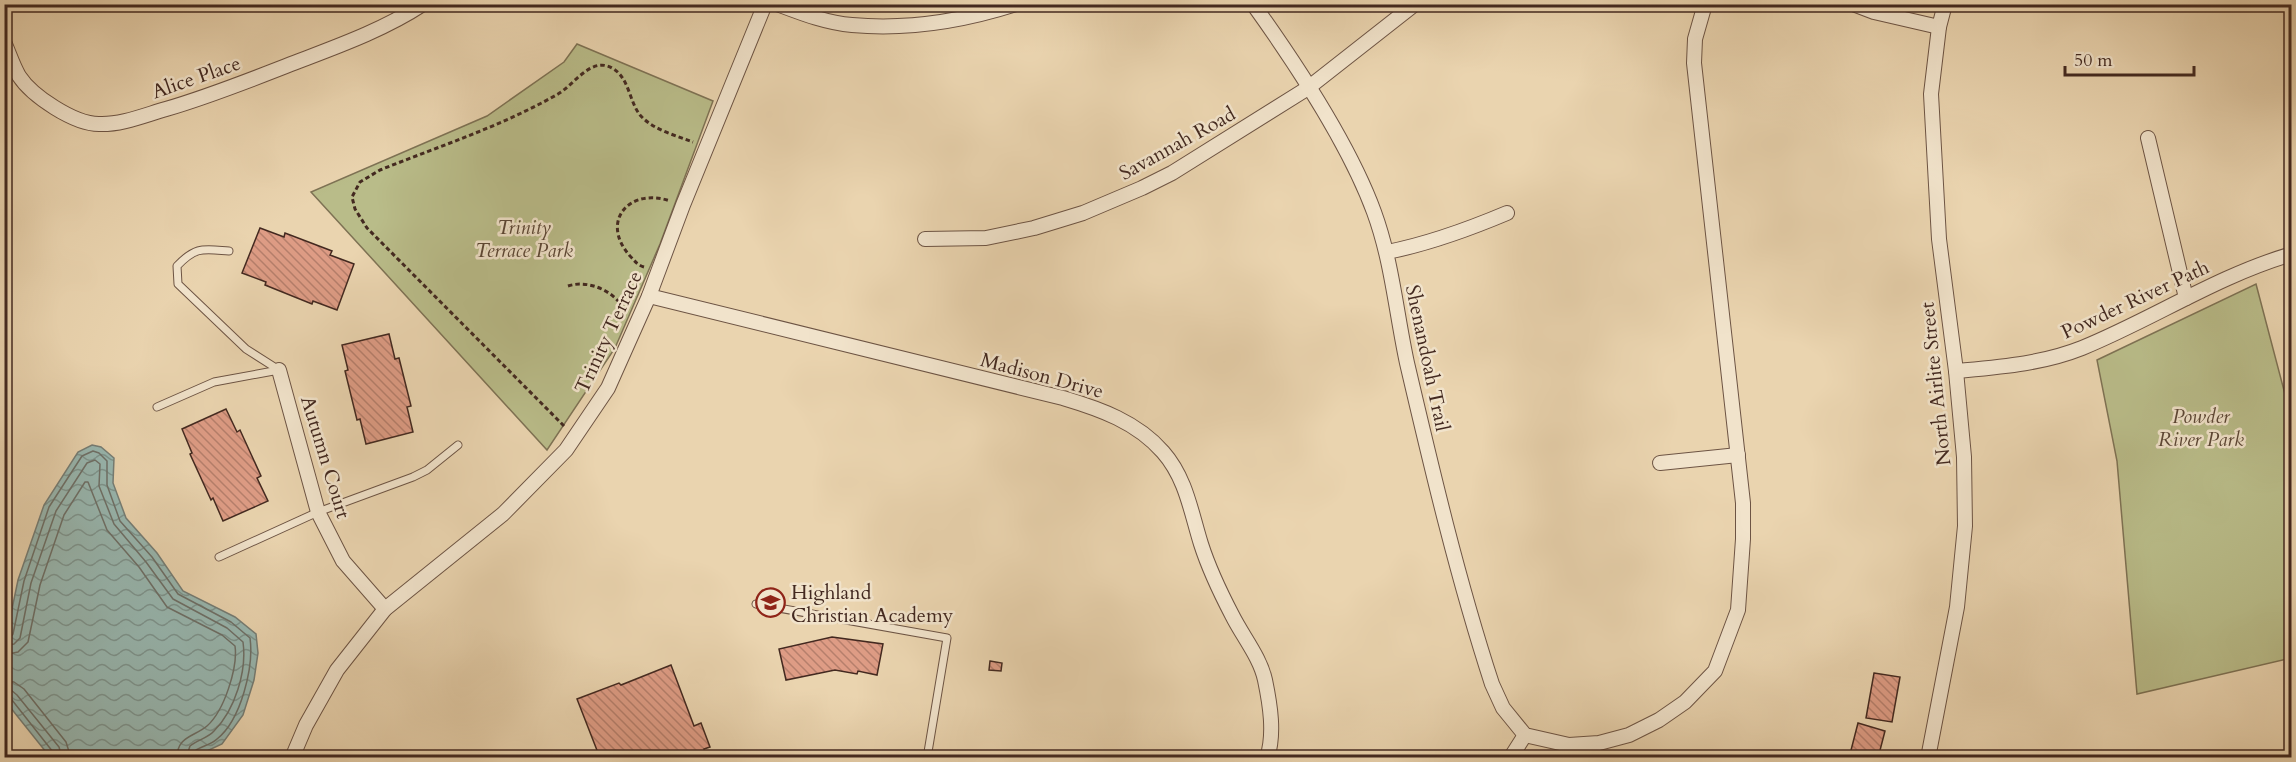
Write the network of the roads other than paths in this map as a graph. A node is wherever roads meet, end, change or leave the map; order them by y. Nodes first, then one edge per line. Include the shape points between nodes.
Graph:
1 (423, 4) edge
2 (765, 4) edge
3 (777, 4) edge
4 (1016, 4) edge
5 (1253, 4) edge
6 (1415, 4) edge
7 (1704, 4) edge
8 (1853, 4) edge
9 (1945, 4) edge
10 (1939, 27) junction
11 (4, 42) edge
12 (1308, 88) junction
13 (2148, 138) dead end
14 (1507, 213) dead end
15 (926, 239) dead end
16 (229, 251) dead end
17 (1387, 252) junction
18 (2292, 254) edge
19 (650, 296) junction
20 (2186, 298) junction
21 (279, 370) junction
22 (1956, 371) junction
23 (157, 407) dead end
24 (458, 445) dead end
25 (1738, 455) junction
26 (1660, 463) dead end
27 (318, 512) junction
28 (219, 557) dead end
29 (756, 604) dead end
30 (385, 609) junction
31 (1525, 735) junction
32 (1511, 757) edge
33 (292, 758) edge
34 (927, 758) edge
35 (1267, 758) edge
36 (1928, 758) edge

1 - 11 street, Alice Place via 402,18 339,46 206,97 98,124 48,104 32,91 19,76
2 - 19 street, Trinity Terrace
3 - 4 street via 822,20 851,25 909,26 963,19
5 - 12 street, Shenandoah Trail
6 - 12 street, Savannah Road
7 - 25 street via 1695,39 1694,71
8 - 10 street
9 - 10 street, North Airlite Street
10 - 22 street, North Airlite Street via 1931,94 1939,240
12 - 15 street, Savannah Road via 1172,173 1083,213 986,238
12 - 17 street, Shenandoah Trail via 1356,171
13 - 20 street
14 - 17 street via 1483,224
16 - 21 lane via 199,249 188,255 177,266 178,284 246,349
17 - 31 street, Shenandoah Trail via 1423,431 1484,658 1503,708
18 - 20 street, Powder River Path via 2249,267
19 - 30 street, Trinity Terrace via 608,388 566,450 503,514
19 - 35 street, Madison Drive via 1064,398 1135,427 1175,468 1209,567 1259,663 1270,719
20 - 22 street, Powder River Path via 2069,352 2018,365
21 - 23 lane via 214,382
21 - 27 street, Autumn Court
22 - 36 street, North Airlite Street via 1964,457 1965,526 1957,607
24 - 27 lane via 413,477
25 - 26 street
25 - 31 street via 1743,503 1741,586 1738,610 1715,671 1685,702 1629,735 1569,745
27 - 28 lane
27 - 30 street, Autumn Court via 343,561
29 - 34 lane via 946,638
30 - 33 street, Trinity Terrace via 337,670
31 - 32 street

